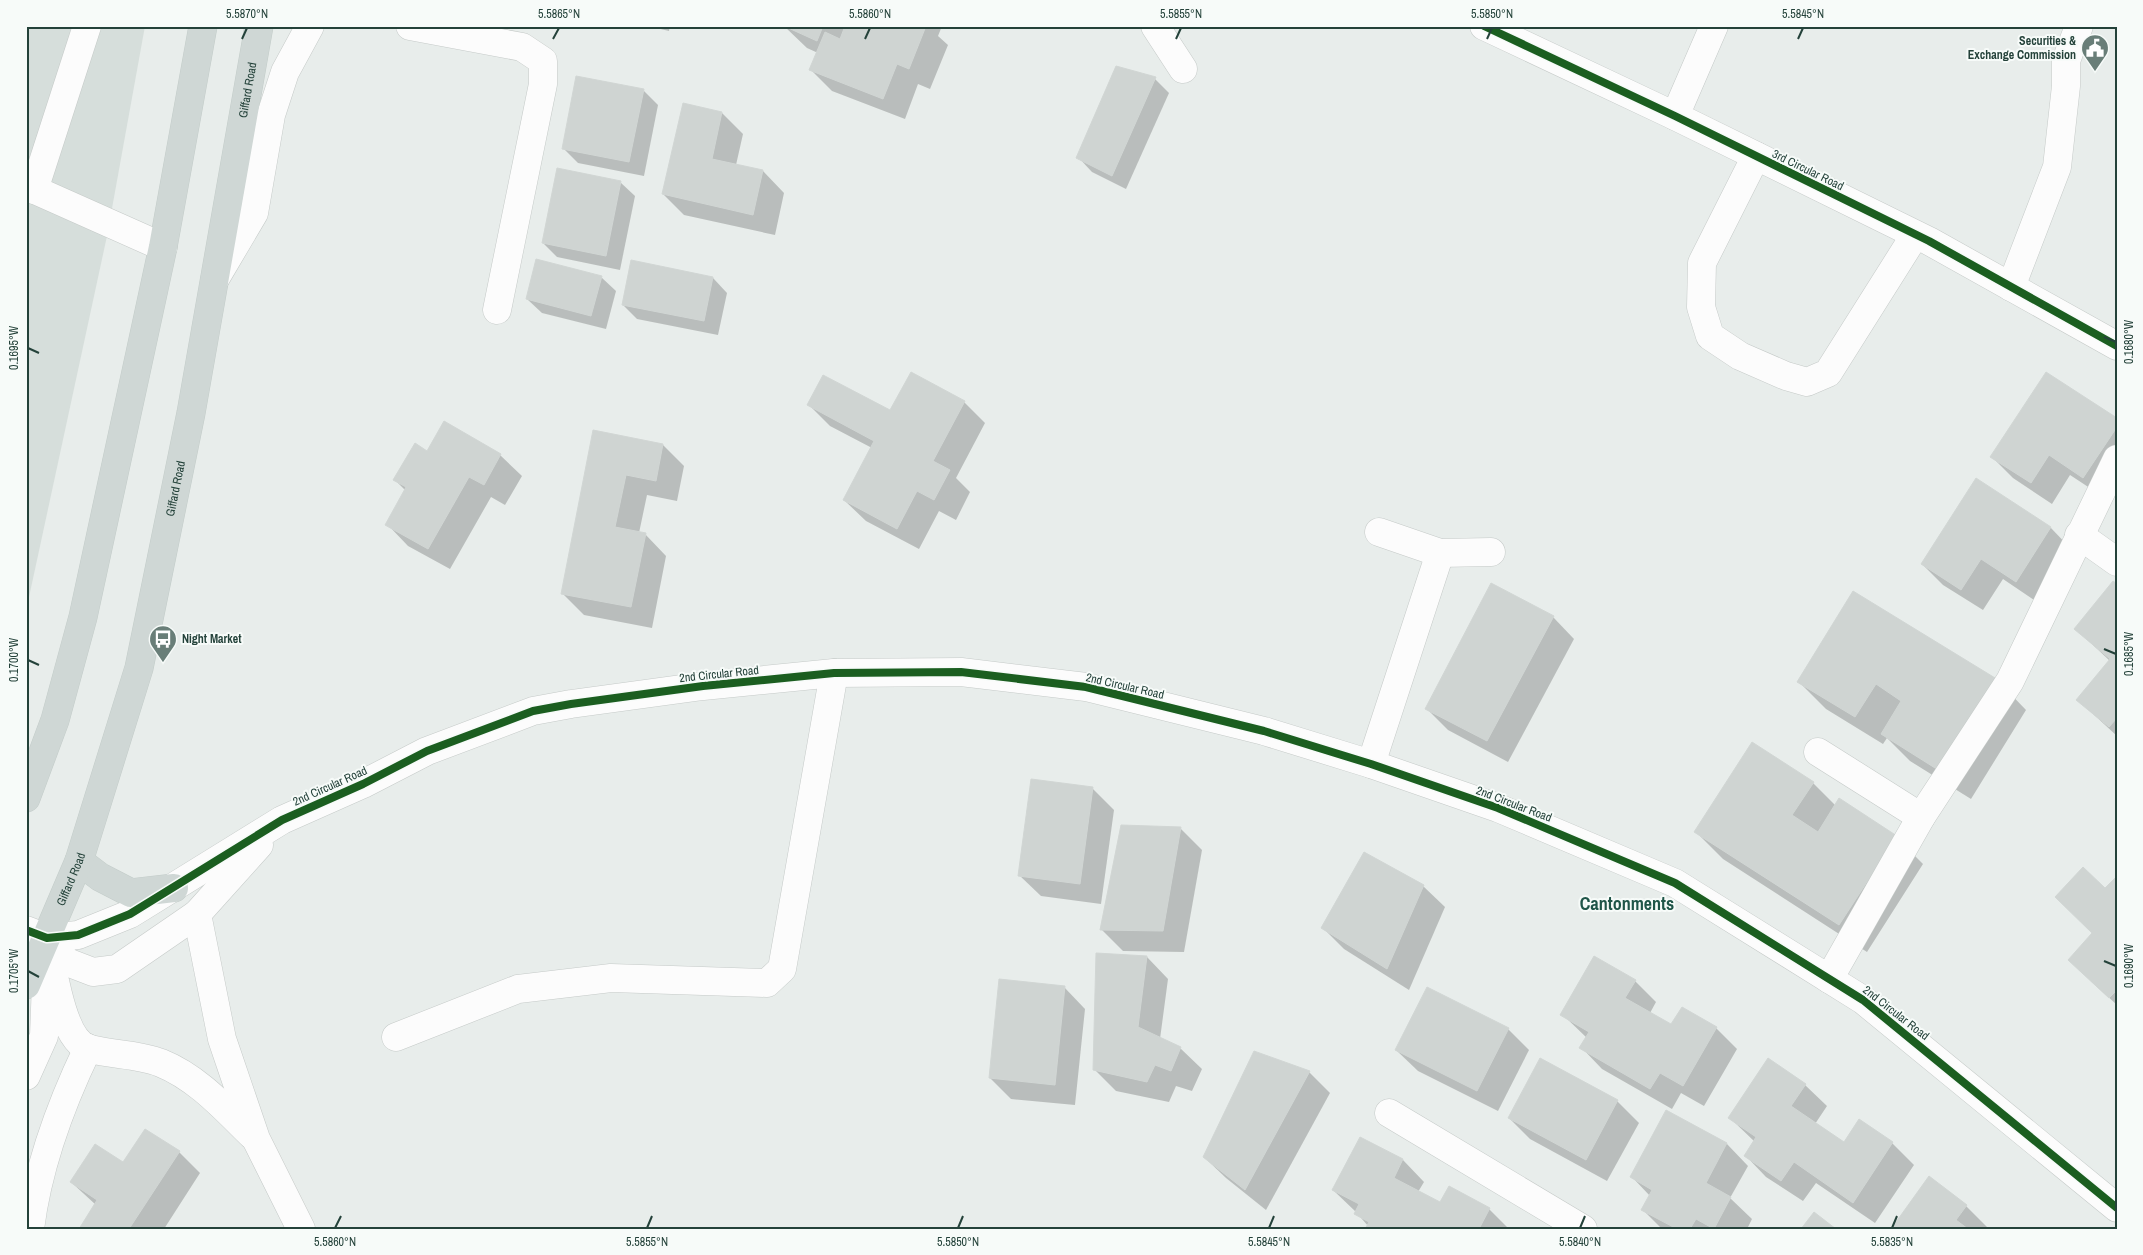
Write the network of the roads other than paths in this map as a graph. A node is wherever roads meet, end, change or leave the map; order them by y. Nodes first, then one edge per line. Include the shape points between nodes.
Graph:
1 (87, 26) edge
2 (203, 26) edge
3 (259, 26) edge
4 (310, 26) edge
5 (410, 26) edge
6 (1155, 26) edge
7 (1484, 26) edge
8 (1714, 26) edge
9 (2079, 26) edge
10 (1184, 69) dead end
11 (1676, 116) junction
12 (1756, 156) junction
13 (30, 188) edge
14 (1915, 235) junction
15 (163, 247) junction
16 (215, 279) junction
17 (2012, 287) junction
18 (497, 310) dead end
19 (2117, 346) edge
20 (2117, 459) edge
21 (1378, 532) dead end
22 (2079, 535) junction
23 (1491, 552) dead end
24 (1440, 553) junction
25 (2117, 562) edge
26 (834, 673) junction
27 (1818, 752) dead end
28 (1371, 764) junction
29 (26, 798) edge
30 (1921, 817) junction
31 (282, 820) junction
32 (79, 861) junction
33 (174, 888) junction
34 (197, 914) junction
35 (37, 934) edge
36 (1828, 979) junction
37 (26, 984) edge
38 (396, 1037) dead end
39 (88, 1048) junction
40 (26, 1076) edge
41 (1389, 1113) dead end
42 (256, 1139) junction
43 (2117, 1208) edge
44 (30, 1229) edge
45 (301, 1229) edge
46 (1583, 1229) edge

1 - 13 street
2 - 15 main road
3 - 16 main road, Giffard Road
4 - 16 street via 286,72 274,107 254,213
5 - 18 street via 522,47 543,60 544,84
6 - 10 street
7 - 11 street, 3rd Circular Road
8 - 11 street
9 - 17 street via 2066,62 2057,167
11 - 12 street, 3rd Circular Road
12 - 14 street, 3rd Circular Road
12 - 14 street via 1702,263 1701,307 1710,336 1740,356 1807,382 1828,373
13 - 15 street
14 - 17 street, 3rd Circular Road
15 - 29 main road via 83,617 55,720
16 - 32 main road, Giffard Road via 139,668
17 - 19 street, 3rd Circular Road
20 - 22 street
21 - 24 street
22 - 25 street
22 - 30 street via 2010,681
23 - 24 street
24 - 28 street
26 - 28 street, 2nd Circular Road via 961,672 1086,687 1264,731
26 - 31 street, 2nd Circular Road via 703,686 533,711 427,751
26 - 38 street via 782,969 767,983 611,978 518,989
27 - 30 street
28 - 36 street, 2nd Circular Road via 1498,808 1675,883
30 - 36 street
31 - 33 street, 2nd Circular Road
31 - 34 street
32 - 33 main road via 100,877 131,893
32 - 35 main road, Giffard Road
33 - 35 street, 2nd Circular Road via 130,914 78,935
34 - 35 street via 118,969 93,972 67,962
34 - 42 street via 222,1039
35 - 37 main road, Giffard Road
35 - 39 street via 65,1018 76,1037
35 - 40 street, Giffard Road via 44,1036
36 - 43 street, 2nd Circular Road via 1863,1000
39 - 42 street via 161,1062 191,1078
39 - 44 street via 45,1151
41 - 46 street
42 - 45 street

